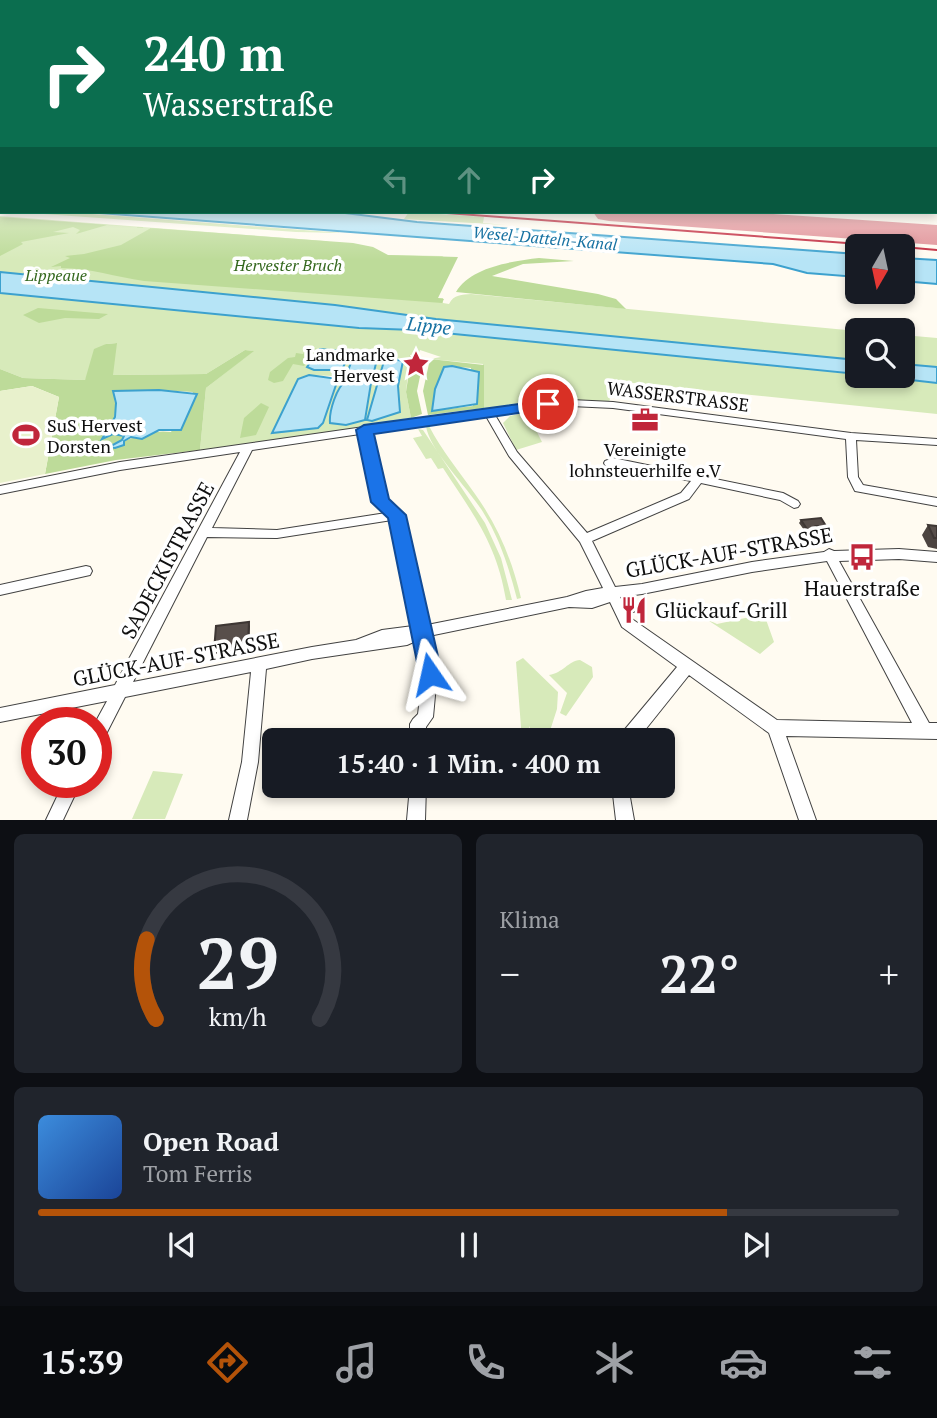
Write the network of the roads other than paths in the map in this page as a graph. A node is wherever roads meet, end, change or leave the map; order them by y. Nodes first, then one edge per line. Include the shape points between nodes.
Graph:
1 (489, 412) junction
2 (364, 430) junction
3 (851, 436) junction
4 (937, 442) edge
5 (248, 447) junction
6 (609, 463) dead end
7 (699, 479) junction
8 (0, 490) edge
9 (937, 502) edge
10 (794, 504) dead end
11 (397, 515) junction
12 (204, 532) junction
13 (585, 540) junction
14 (830, 554) junction
15 (937, 557) edge
16 (86, 571) dead end
17 (0, 590) edge
18 (613, 594) junction
19 (421, 632) junction
20 (259, 664) junction
21 (688, 666) junction
22 (120, 691) junction
23 (112, 707) edge
24 (0, 715) edge
25 (418, 728) edge
26 (637, 728) edge
27 (775, 728) junction
28 (930, 731) edge
29 (65, 798) edge
30 (417, 798) edge
31 (622, 798) edge
32 (54, 820) edge
33 (238, 820) edge
34 (416, 820) edge
35 (625, 820) edge
36 (808, 820) edge

1 - 2 street, WASSERSTRASSE
1 - 3 street, WASSERSTRASSE via 592,404
1 - 13 street via 513,454
2 - 5 street, WASSERSTRASSE
2 - 11 street via 380,502
3 - 4 street, WASSERSTRASSE
3 - 9 street via 853,477 859,488
5 - 8 street, WASSERSTRASSE
5 - 12 street, SADECKISTRASSE
6 - 7 street
7 - 10 street via 783,497
7 - 13 street via 685,496
11 - 12 street via 277,534
11 - 19 street
12 - 22 street, SADECKISTRASSE
13 - 18 street
14 - 15 street, GLÜCK-AUF-STRASSE
14 - 18 street, GLÜCK-AUF-STRASSE
14 - 28 street
16 - 17 street
18 - 19 street, GLÜCK-AUF-STRASSE via 605,600 569,602
18 - 21 street via 627,623
19 - 20 street, GLÜCK-AUF-STRASSE via 407,639
19 - 25 street via 430,674 425,718
20 - 22 street, GLÜCK-AUF-STRASSE
20 - 33 street via 252,761
21 - 26 street
21 - 27 street
22 - 23 street, SADECKISTRASSE
22 - 24 street, GLÜCK-AUF-STRASSE
27 - 28 street
27 - 36 street
29 - 32 street
30 - 34 street
31 - 35 street

